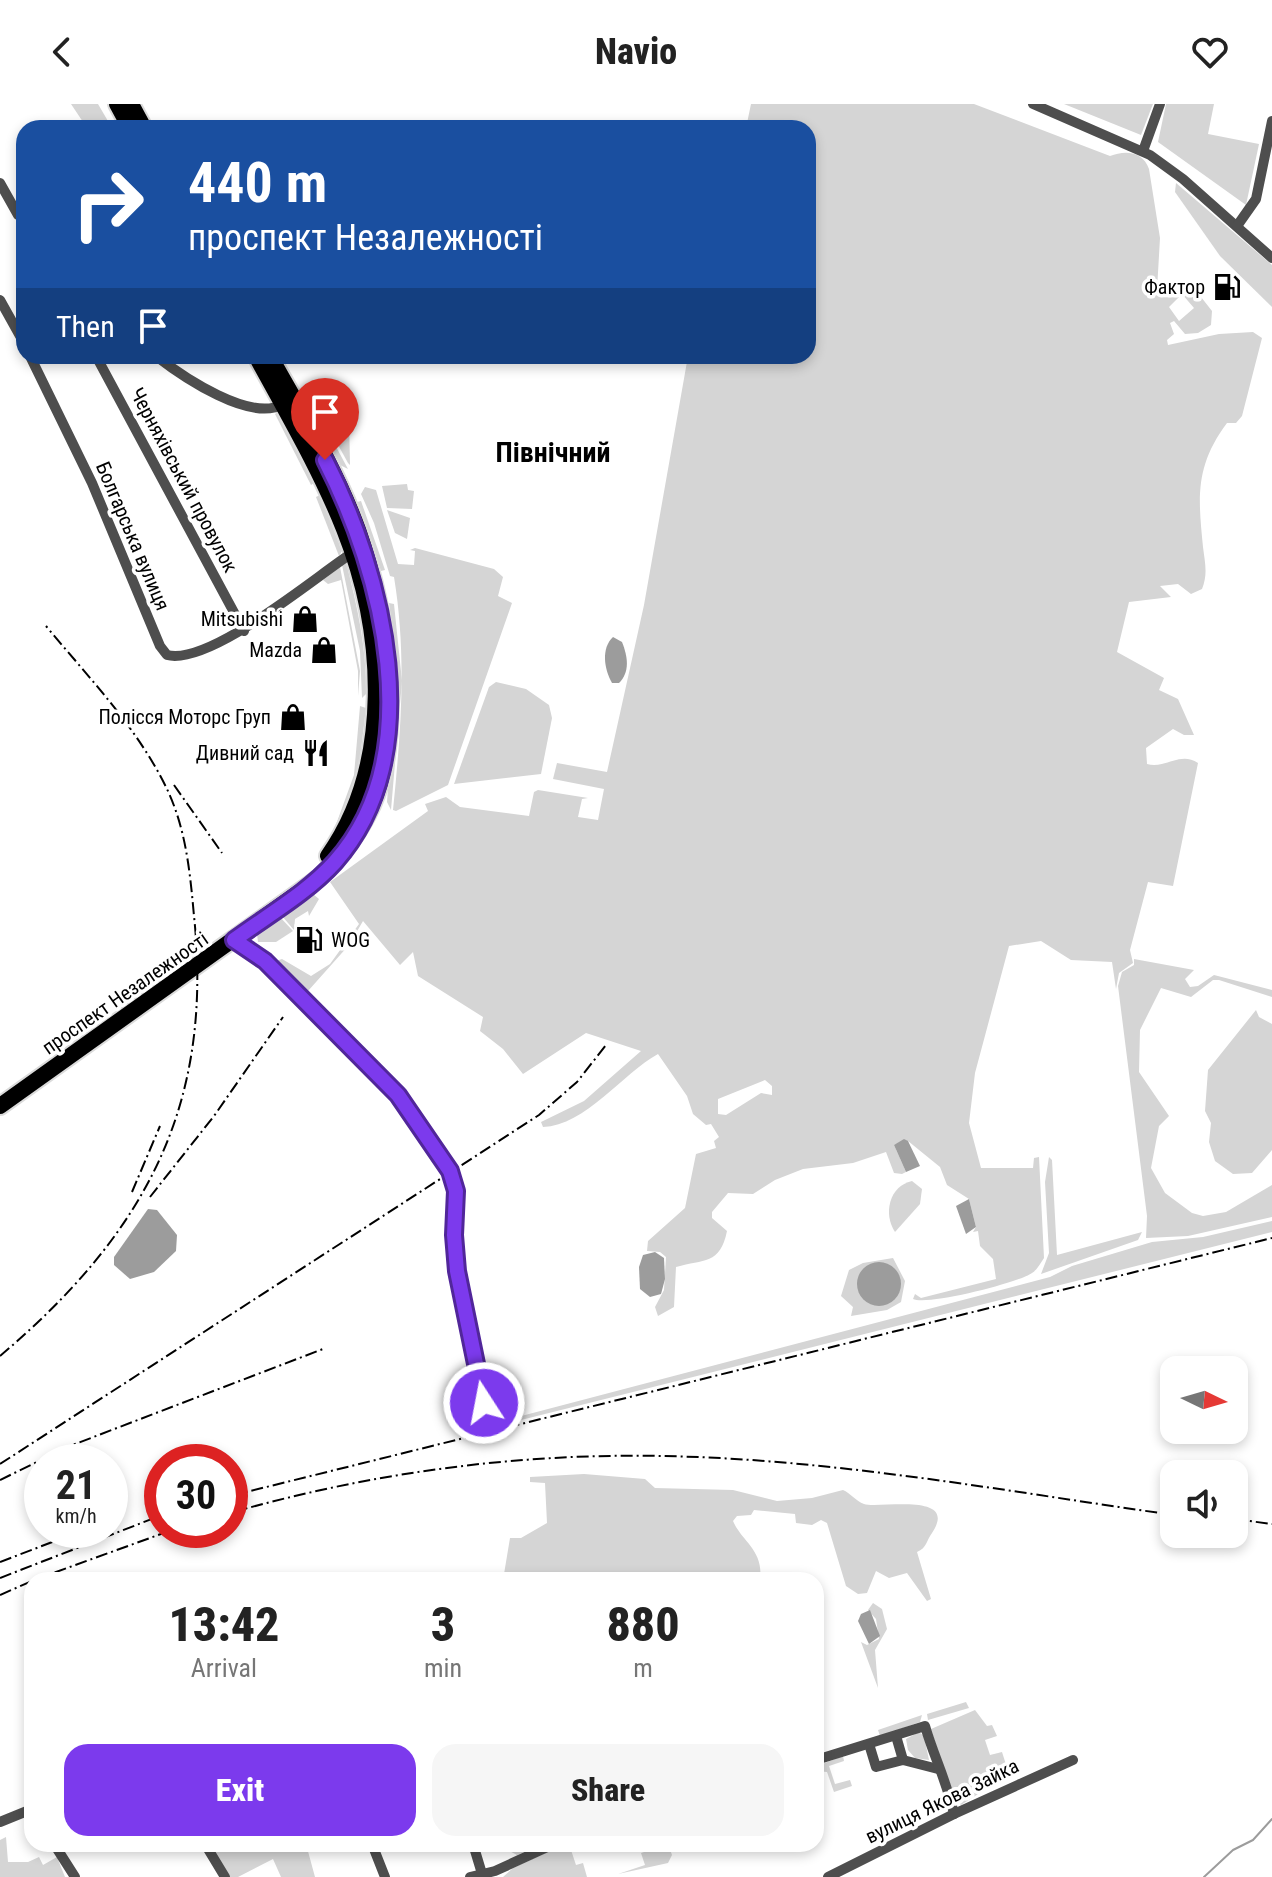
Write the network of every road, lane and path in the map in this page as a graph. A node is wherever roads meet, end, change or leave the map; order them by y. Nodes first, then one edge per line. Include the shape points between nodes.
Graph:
1 (1033, 104) edge
2 (1160, 104) edge
3 (1057, 109) edge
4 (1272, 121) edge
5 (1143, 151) junction
6 (0, 183) edge
7 (16, 211) edge
8 (1237, 226) junction
9 (1272, 258) edge
10 (0, 300) edge
11 (16, 329) edge
12 (34, 364) edge
13 (100, 364) edge
14 (167, 364) edge
15 (260, 364) edge
16 (274, 364) edge
17 (283, 404) junction
18 (352, 553) junction
19 (244, 631) junction
20 (231, 937) junction
21 (0, 1095) edge
22 (0, 1106) edge
23 (489, 1409) dead end
24 (896, 1736) junction
25 (869, 1744) junction
26 (824, 1758) edge
27 (903, 1760) junction
28 (1073, 1760) dead end
29 (938, 1769) junction
30 (24, 1812) edge
31 (954, 1814) junction
32 (0, 1822) edge
33 (59, 1852) edge
34 (210, 1852) edge
35 (375, 1852) edge
36 (474, 1852) edge
37 (537, 1852) edge
38 (506, 1866) junction
39 (478, 1876) edge
40 (75, 1877) edge
41 (225, 1877) edge
42 (385, 1877) edge
43 (496, 1877) edge
44 (828, 1877) edge

1 - 3 street
2 - 5 street
3 - 5 street
4 - 8 street via 1256,199
5 - 8 street
6 - 7 street
8 - 9 street
10 - 11 street
12 - 19 street, Болгарська вулиця via 92,483 164,653 178,656
13 - 19 street, Черняхівський провулок
14 - 17 street via 224,397 265,411
15 - 17 main road, проспект Незалежності
16 - 20 main road, проспект Незалежності via 337,482 361,541 382,626 387,717 378,786 357,832 319,878
17 - 18 main road, проспект Незалежності via 322,478
18 - 19 street
18 - 20 main road, проспект Незалежності via 375,669 372,742 362,794 326,859
20 - 21 main road, проспект Незалежності
20 - 22 main road, проспект Незалежності
20 - 23 street via 265,961 398,1095 450,1171 456,1191 457,1271
24 - 25 street
24 - 27 street
24 - 29 street via 925,1726
25 - 26 street
25 - 27 street via 876,1767
27 - 29 street
28 - 31 street, вулиця Якова Зайка
29 - 31 street
30 - 32 street
31 - 44 street, вулиця Якова Зайка
33 - 40 street
34 - 41 street
35 - 42 street
36 - 39 street
37 - 38 street
38 - 39 street
38 - 43 street

